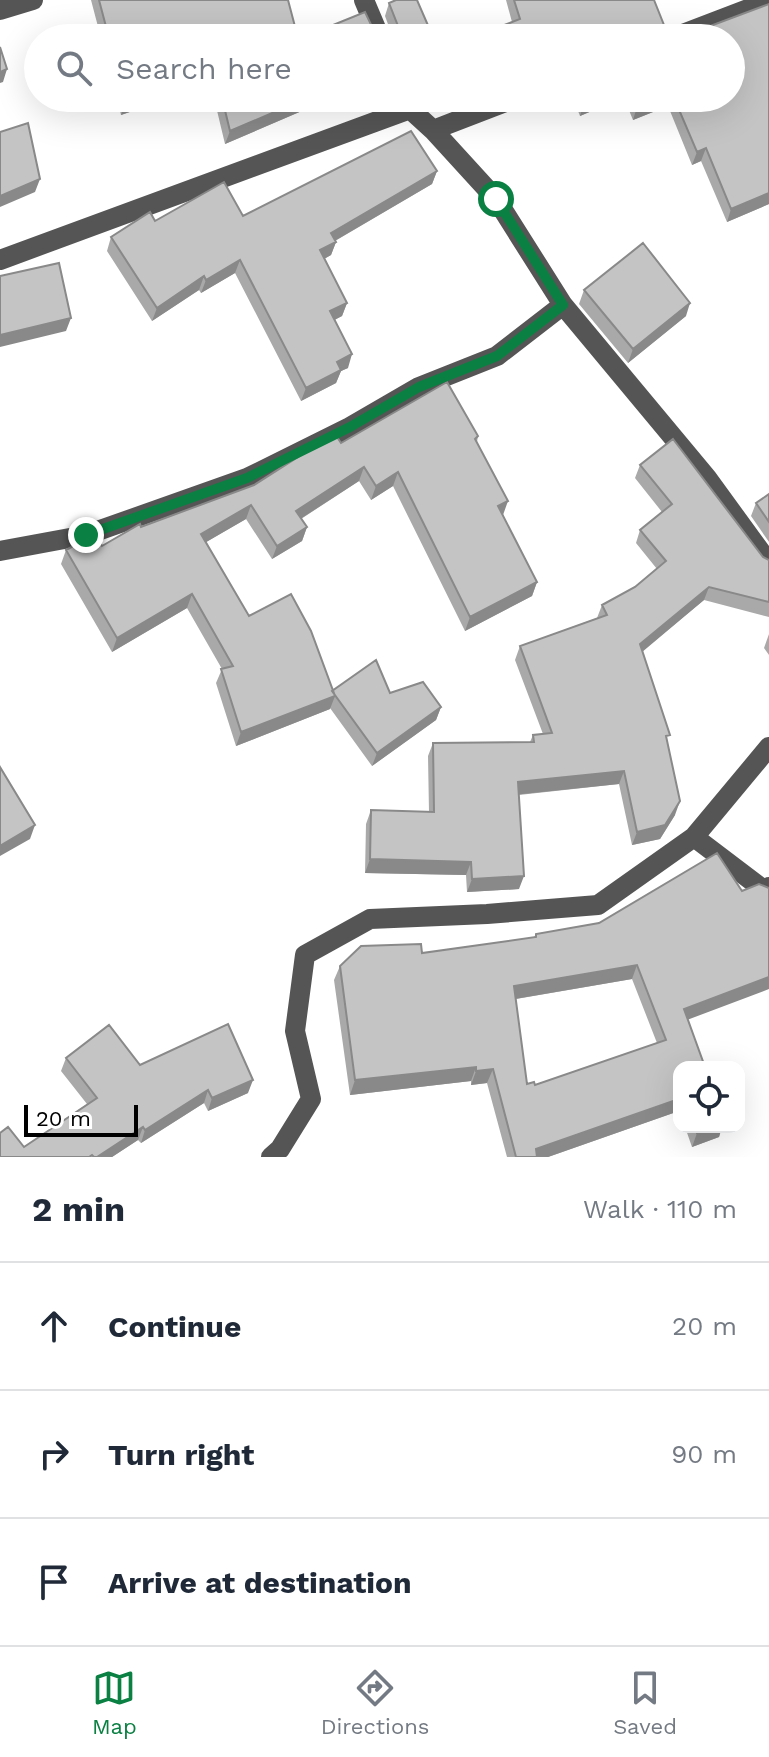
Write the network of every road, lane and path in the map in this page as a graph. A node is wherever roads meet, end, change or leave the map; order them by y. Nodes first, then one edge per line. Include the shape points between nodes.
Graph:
1 (33, 0) edge
2 (364, 0) edge
3 (769, 1) edge
4 (0, 10) edge
5 (374, 24) edge
6 (709, 24) edge
7 (386, 112) edge
8 (415, 112) edge
9 (480, 112) edge
10 (433, 130) junction
11 (0, 260) edge
12 (563, 305) junction
13 (0, 551) edge
14 (769, 563) edge
15 (769, 747) edge
16 (694, 837) junction
17 (769, 887) edge
18 (271, 1157) edge

1 - 4 street
2 - 5 street
3 - 6 street
7 - 11 street
8 - 10 street
9 - 10 street
10 - 12 street via 496,199
12 - 13 street via 497,356 419,387 247,478 86,535
12 - 14 street via 707,478
15 - 16 street
16 - 17 street via 764,890
16 - 18 street via 598,905 370,919 305,955 295,1031 311,1099

